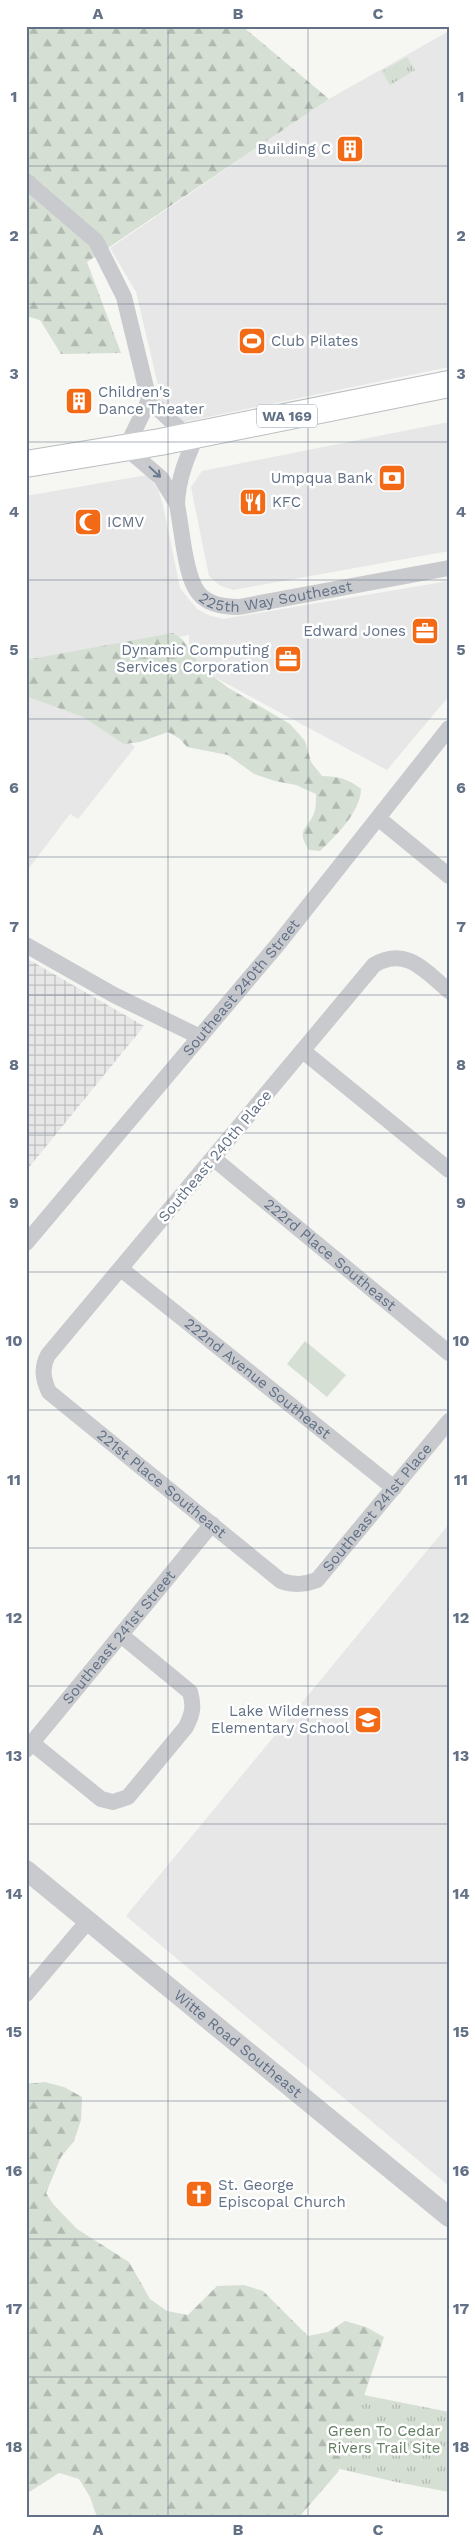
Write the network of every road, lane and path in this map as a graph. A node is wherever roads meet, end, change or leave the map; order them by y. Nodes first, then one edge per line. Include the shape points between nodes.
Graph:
1 (26, 181) edge
2 (449, 384) edge
3 (149, 400) junction
4 (192, 436) junction
5 (126, 448) junction
6 (26, 464) edge
7 (177, 504) junction
8 (449, 568) edge
9 (449, 728) edge
10 (378, 818) junction
11 (449, 876) edge
12 (26, 946) edge
13 (449, 991) edge
14 (200, 1037) junction
15 (303, 1051) junction
16 (213, 1158) junction
17 (449, 1170) edge
18 (26, 1243) edge
19 (121, 1269) junction
20 (449, 1353) edge
21 (43, 1364) joint
22 (449, 1421) edge
23 (394, 1488) junction
24 (212, 1524) junction
25 (300, 1585) joint
26 (121, 1635) junction
27 (29, 1747) edge
28 (26, 1870) edge
29 (88, 1921) junction
30 (26, 1994) edge
31 (449, 2217) edge

1 - 3 street via 96,241 124,298
2 - 4 main road, WA 169
3 - 4 street
3 - 5 street
4 - 5 main road, WA 169
4 - 7 street via 177,490
5 - 6 main road, WA 169
5 -> 7 street via 161,478
7 - 8 street, 225th Way Southeast via 192,585 208,601 223,607 240,607
9 - 10 street, Southeast 240th Street
10 - 11 street
10 - 14 street, Southeast 240th Street
12 - 14 street
13 - 15 street, Southeast 240th Place via 406,958 384,959 374,965
14 - 18 street, Southeast 240th Street
15 - 16 street, Southeast 240th Place
15 - 17 street
16 - 19 street, Southeast 240th Place
16 - 20 street, 222rd Place Southeast
19 - 21 street, Southeast 240th Place
19 - 23 street, 222nd Avenue Southeast
21 - 24 street, 221st Place Southeast via 49,1392
22 - 23 street, Southeast 241st Place
23 - 25 street, Southeast 241st Place via 317,1580
24 - 25 street, 221st Place Southeast via 281,1581
24 - 26 street, Southeast 241st Street
26 - 27 street, Southeast 241st Street
26 - 27 street via 190,1692 192,1714 186,1727 128,1797 113,1802 101,1799
28 - 29 street, Witte Road Southeast
29 - 30 street
29 - 31 street, Witte Road Southeast

